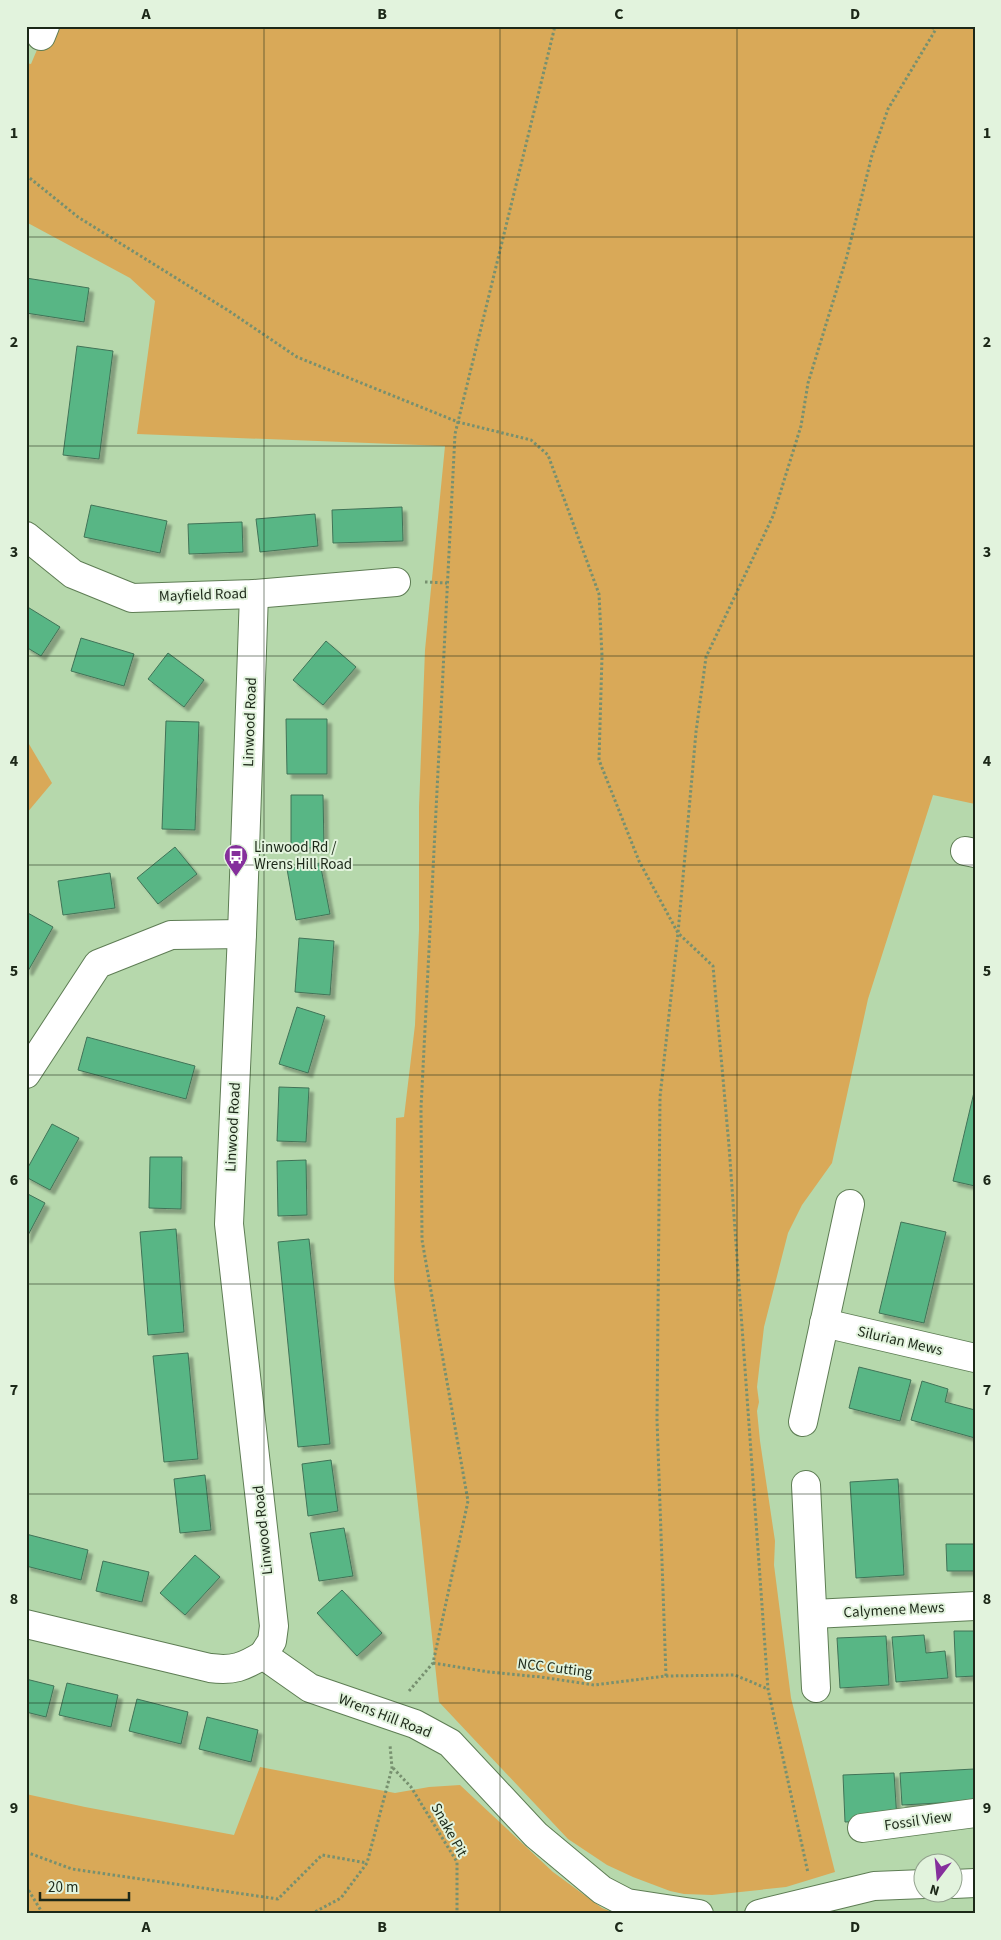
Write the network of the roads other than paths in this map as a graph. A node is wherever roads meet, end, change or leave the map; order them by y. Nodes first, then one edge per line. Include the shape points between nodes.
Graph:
1 (26, 536) edge
2 (396, 582) dead end
3 (254, 594) junction
4 (242, 934) junction
5 (26, 1074) edge
6 (850, 1204) dead end
7 (824, 1323) junction
8 (975, 1358) edge
9 (803, 1422) dead end
10 (806, 1484) dead end
11 (975, 1606) edge
12 (813, 1614) junction
13 (26, 1624) edge
14 (263, 1655) junction
15 (816, 1688) dead end
16 (975, 1813) edge
17 (862, 1828) dead end
18 (914, 1884) edge
19 (699, 1914) edge
20 (758, 1914) edge

1 - 3 street, Mayfield Road via 73,574 132,598
2 - 3 street, Mayfield Road
3 - 4 street, Linwood Road
4 - 5 street via 171,935 98,964
4 - 14 street, Linwood Road via 229,1224 274,1626 272,1641
6 - 7 street
7 - 8 street, Silurian Mews
7 - 9 street
10 - 12 street
11 - 12 street, Calymene Mews
12 - 15 street
13 - 14 street via 210,1668 227,1670 243,1667
14 - 19 street, Wrens Hill Road via 310,1688 415,1724 450,1743 536,1836 602,1890 627,1903
16 - 17 street, Fossil View
18 - 20 street via 874,1886

